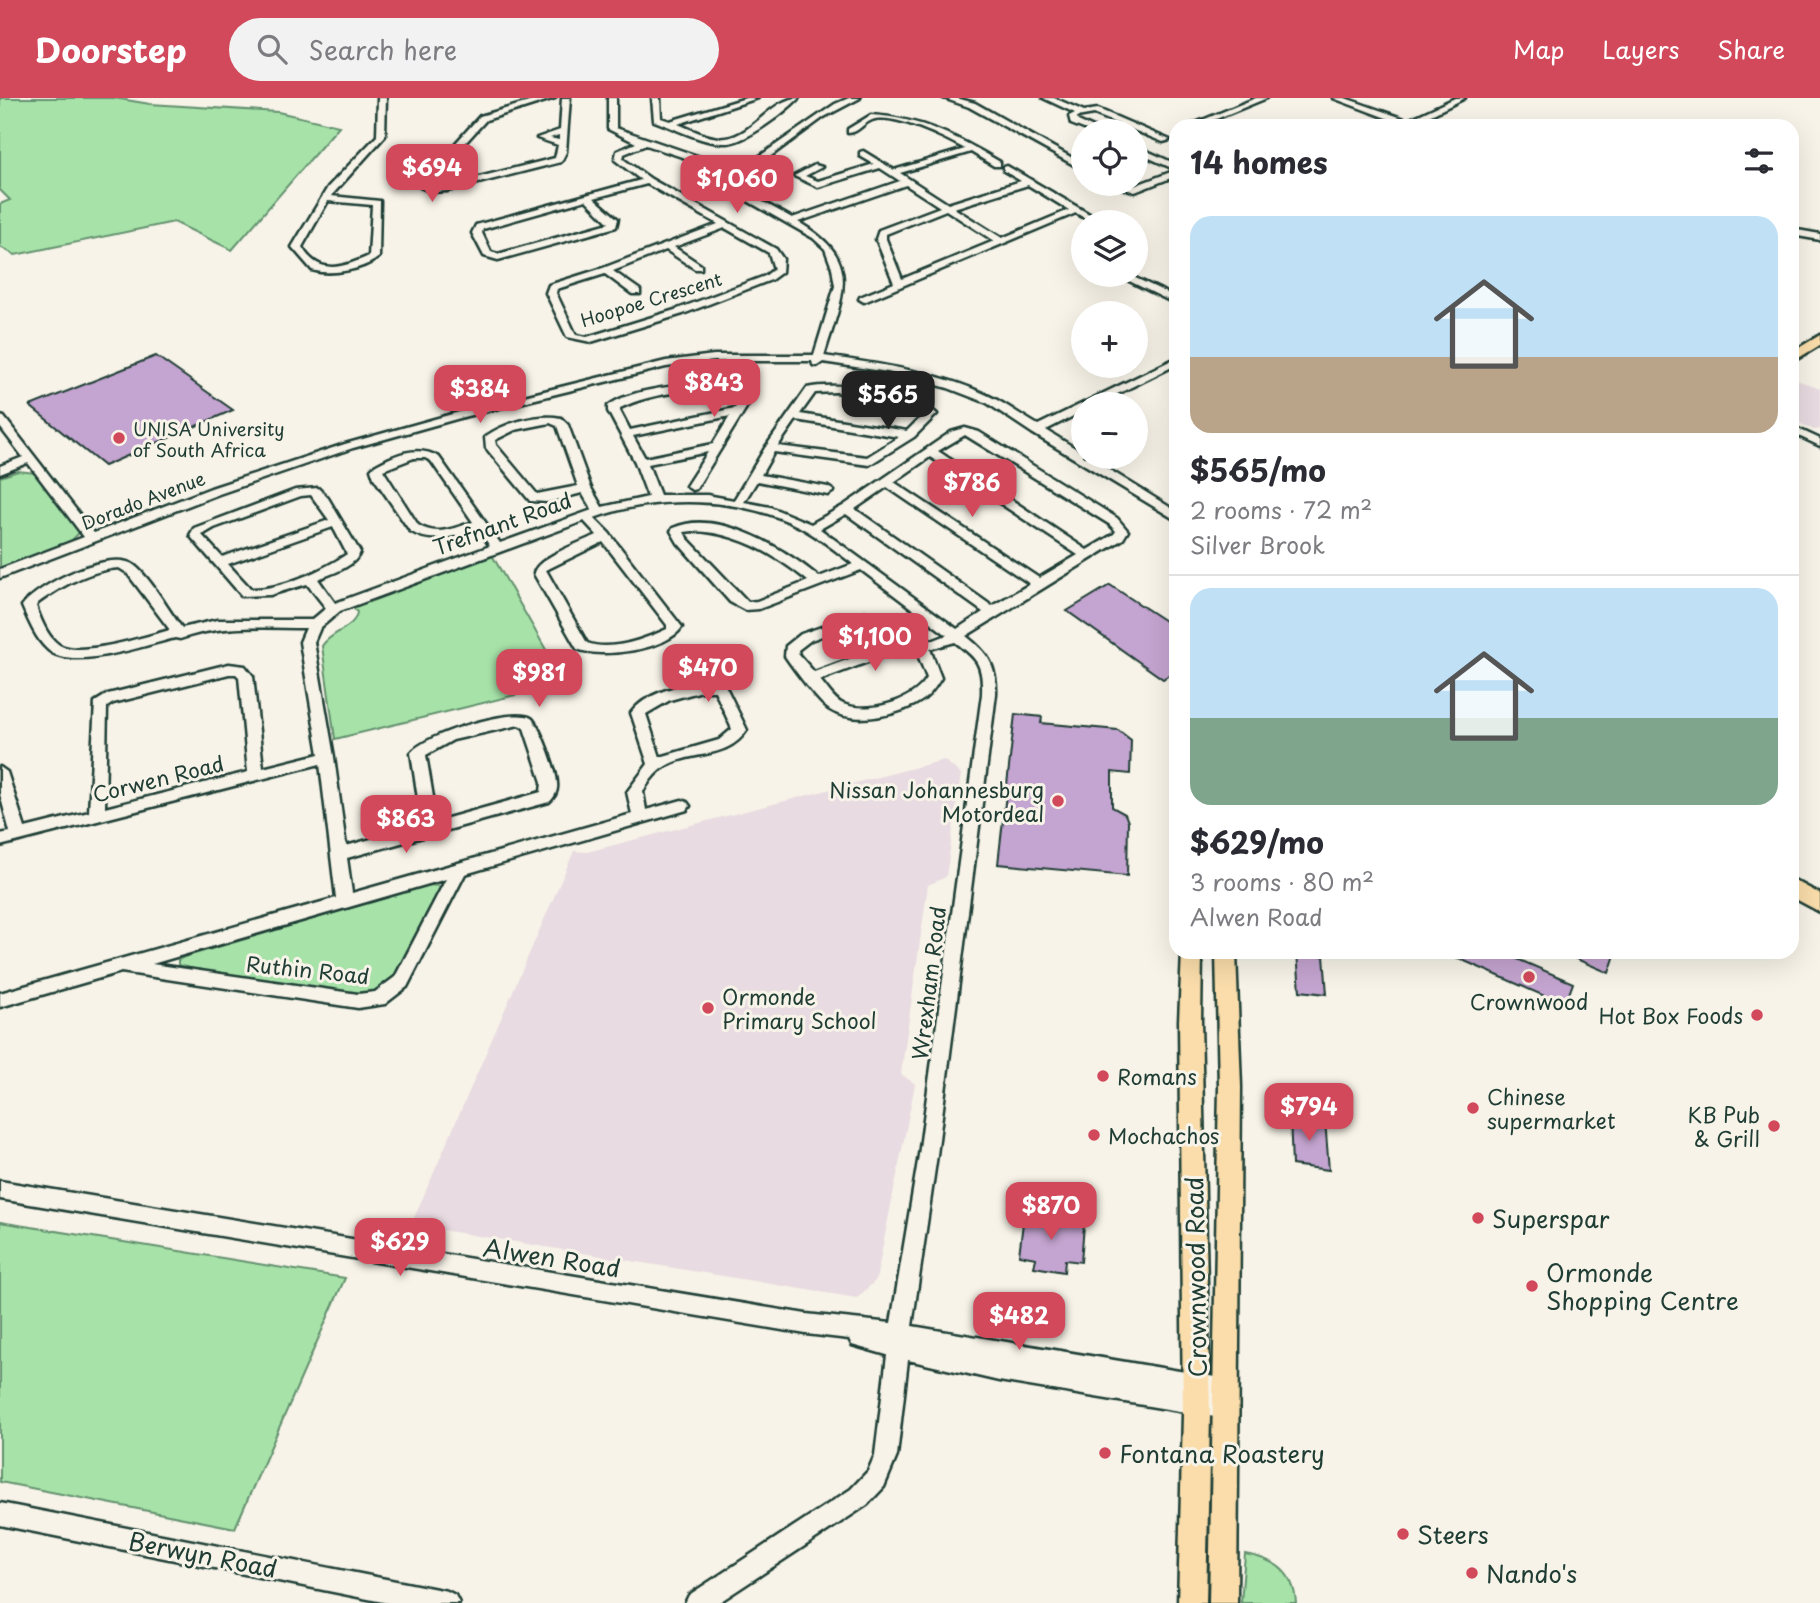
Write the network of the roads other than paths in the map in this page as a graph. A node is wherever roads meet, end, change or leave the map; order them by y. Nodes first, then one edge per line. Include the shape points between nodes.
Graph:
1 (382, 98) edge
2 (551, 98) edge
3 (566, 98) edge
4 (612, 98) edge
5 (656, 98) edge
6 (754, 98) edge
7 (795, 98) edge
8 (856, 98) edge
9 (947, 98) edge
10 (1047, 98) edge
11 (1263, 98) edge
12 (1337, 98) edge
13 (1461, 98) edge
14 (1081, 113) junction
15 (1071, 119) edge
16 (1210, 119) edge
17 (1397, 119) edge
18 (1416, 119) edge
19 (668, 124) junction
20 (564, 131) junction
21 (851, 131) dead end
22 (1169, 138) edge
23 (1166, 140) junction
24 (1169, 142) edge
25 (644, 143) junction
26 (563, 144) junction
27 (973, 149) junction
28 (863, 155) dead end
29 (1148, 155) edge
30 (1071, 160) edge
31 (997, 164) dead end
32 (881, 165) junction
33 (1169, 166) edge
34 (818, 167) dead end
35 (1007, 169) dead end
36 (892, 173) junction
37 (1169, 173) edge
38 (718, 174) junction
39 (649, 181) junction
40 (907, 182) junction
41 (1028, 182) junction
42 (1148, 183) edge
43 (588, 197) junction
44 (326, 198) junction
45 (947, 207) junction
46 (1076, 210) edge
47 (1071, 212) edge
48 (794, 224) junction
49 (724, 225) junction
50 (1799, 233) edge
51 (1820, 237) edge
52 (1001, 241) junction
53 (667, 247) junction
54 (698, 267) dead end
55 (606, 270) junction
56 (899, 284) junction
57 (1147, 287) edge
58 (636, 292) dead end
59 (1169, 298) edge
60 (864, 299) dead end
61 (827, 330) junction
62 (1820, 339) edge
63 (1799, 353) edge
64 (775, 356) junction
65 (818, 361) junction
66 (849, 362) junction
67 (1169, 364) edge
68 (625, 374) junction
69 (1113, 392) edge
70 (737, 411) junction
71 (1071, 413) edge
72 (1009, 415) junction
73 (792, 416) junction
74 (0, 419) edge
75 (1036, 431) junction
76 (1799, 432) edge
77 (628, 434) junction
78 (911, 435) junction
79 (1820, 443) edge
80 (715, 447) junction
81 (771, 447) junction
82 (929, 451) junction
83 (28, 459) junction
84 (641, 462) junction
85 (0, 470) edge
86 (755, 477) junction
87 (887, 482) junction
88 (692, 486) dead end
89 (585, 488) junction
90 (828, 491) dead end
91 (655, 499) junction
92 (738, 503) junction
93 (847, 509) junction
94 (1169, 512) edge
95 (591, 513) junction
96 (337, 521) junction
97 (481, 524) junction
98 (811, 529) junction
99 (605, 536) junction
100 (91, 538) junction
101 (497, 547) junction
102 (1087, 555) junction
103 (220, 562) junction
104 (863, 565) junction
105 (0, 574) edge
106 (309, 577) junction
107 (818, 583) junction
108 (1039, 584) junction
109 (333, 609) junction
110 (992, 612) junction
111 (865, 616) dead end
112 (316, 624) junction
113 (180, 635) junction
114 (957, 636) junction
115 (922, 644) junction
116 (810, 679) junction
117 (327, 757) junction
118 (656, 765) junction
119 (0, 772) edge
120 (256, 775) junction
121 (5, 797) edge
122 (681, 806) dead end
123 (97, 815) junction
124 (640, 817) junction
125 (431, 830) junction
126 (18, 835) junction
127 (0, 840) edge
128 (340, 854) junction
129 (459, 870) junction
130 (1799, 891) edge
131 (345, 902) junction
132 (1820, 904) edge
133 (1192, 959) edge
134 (1226, 959) edge
135 (121, 966) junction
136 (0, 1000) edge
137 (0, 1190) edge
138 (899, 1341) junction
139 (1196, 1393) junction
140 (1227, 1399) junction
141 (0, 1514) edge
142 (447, 1603) edge
143 (697, 1603) edge
144 (1192, 1603) edge
145 (1223, 1603) edge

1 - 44 street via 382,136
2 - 26 street via 483,118 423,185 444,188 552,163 561,158
3 - 20 street
4 - 25 street via 611,128
5 - 19 street via 656,118
6 - 19 street
7 - 19 street via 729,141
8 - 38 street via 830,108 754,166
9 - 30 street via 972,105
10 - 14 street
11 - 16 street
12 - 17 street
13 - 18 street
14 - 15 street
14 - 23 street via 1095,111
20 - 26 street
20 - 26 street via 541,138
21 - 27 street via 865,118 880,117 934,128
22 - 23 street
23 - 24 street
25 - 38 street
25 - 39 street via 618,157
27 - 31 street
27 - 36 street
28 - 32 street
29 - 33 street
32 - 34 street via 818,184 798,176
32 - 36 street
35 - 41 street
36 - 40 street
37 - 42 street
38 - 48 street via 733,189
39 - 43 street
39 - 49 street
40 - 45 street
40 - 48 street via 854,201 840,211
41 - 45 street
41 - 46 street
43 - 43 street via 498,220 480,227 477,233 487,254 498,257 614,224
44 - 44 street via 377,203 372,258 320,270 299,251 298,244
45 - 52 street
45 - 56 street via 881,233
47 - 52 street
48 - 61 street via 826,244 837,268 840,286
49 - 53 street, Hoopoe Crescent
49 - 55 street, Hoopoe Crescent via 775,254 779,270 679,312 578,340 571,335 550,288
50 - 51 street
52 - 56 street
53 - 54 street, Hoopoe Crescent
53 - 55 street, Hoopoe Crescent
55 - 58 street, Hoopoe Crescent
56 - 60 street
57 - 59 street
61 - 64 street via 804,349
61 - 65 street
61 - 66 street via 834,354
62 - 63 main road
64 - 65 street, Dorado Avenue
64 - 68 street, Dorado Avenue via 685,361
65 - 66 street
65 - 68 street, Dorado Avenue via 737,362
65 - 72 street via 919,382
66 - 72 street via 943,383 990,401
67 - 69 street
68 - 100 street, Dorado Avenue via 349,446
70 - 77 street
70 - 77 street via 749,395 742,383 632,398 613,408
70 - 80 street
71 - 75 street
72 - 75 street
73 - 78 street
73 - 78 street via 806,394 815,389 897,399 930,412
73 - 81 street
74 - 83 street
75 - 94 street
76 - 79 street
77 - 84 street
78 - 81 street via 866,461
80 - 84 street
80 - 88 street
81 - 86 street
82 - 87 street
82 - 102 street
82 - 102 street via 955,434 969,432 1122,528 1119,537
83 - 85 street
83 - 100 street
84 - 91 street
86 - 90 street
86 - 92 street
87 - 93 street
87 - 108 street
89 - 89 street via 557,420 489,439 534,498
89 - 95 street
91 - 92 street, Trefnant Road
91 - 95 street, Trefnant Road
92 - 98 street, Trefnant Road
93 - 98 street
93 - 110 street
95 - 99 street
95 - 101 street, Trefnant Road
96 - 103 street
96 - 103 street via 317,492 299,493 198,531 197,538
96 - 106 street via 353,556
97 - 97 street via 429,454 415,454 377,469 420,533 441,535
97 - 101 street
98 - 104 street, Trefnant Road
99 - 99 street via 673,623 672,632 604,651 582,646 540,569
100 - 105 street, Dorado Avenue
101 - 109 street, Trefnant Road
102 - 108 street
103 - 106 street via 241,589 251,594
104 - 107 street
104 - 114 street, Trefnant Road
106 - 109 street
107 - 107 street via 746,606 677,531 691,526 737,534 777,551
108 - 110 street
109 - 112 street, Trefnant Road
110 - 114 street
111 - 116 street via 794,645 792,656
112 - 113 street via 218,625
112 - 117 street via 307,644
113 - 113 street via 92,654 68,654 48,642 29,606 51,588 108,565 122,565 132,570
114 - 115 street
114 - 138 street, Wrexham Road via 985,660 990,680
115 - 116 street via 898,646
115 - 116 street via 934,678 918,699 842,711
117 - 120 street, Corwen Road
117 - 128 street
118 - 118 street via 638,713 641,709 652,701 706,685 720,688 739,729 737,735
118 - 124 street via 635,792
119 - 121 street
120 - 123 street, Corwen Road
120 - 123 street via 246,676 240,668 108,699 100,705
121 - 126 street
122 - 124 street, Ruthin Road
123 - 126 street, Corwen Road
124 - 129 street, Ruthin Road
125 - 125 street via 548,794 550,782 527,722 518,719 439,741 418,753
125 - 128 street
126 - 127 street, Corwen Road
128 - 131 street
129 - 131 street, Ruthin Road
129 - 135 street, Ruthin Road via 401,982 379,999 358,1002
130 - 132 main road
131 - 135 street, Ruthin Road
133 - 139 main road, Crownwood Road via 1188,1012
134 - 140 main road, Crownwood Road via 1230,1087
135 - 136 street, Ruthin Road
137 - 138 street, Alwen Road
138 - 139 street, Alwen Road via 999,1370
138 - 143 street via 886,1456 873,1484
139 - 140 street, Alwen Road
139 - 144 main road, Crownwood Road
140 - 145 main road, Crownwood Road
141 - 142 street, Berwyn Road

